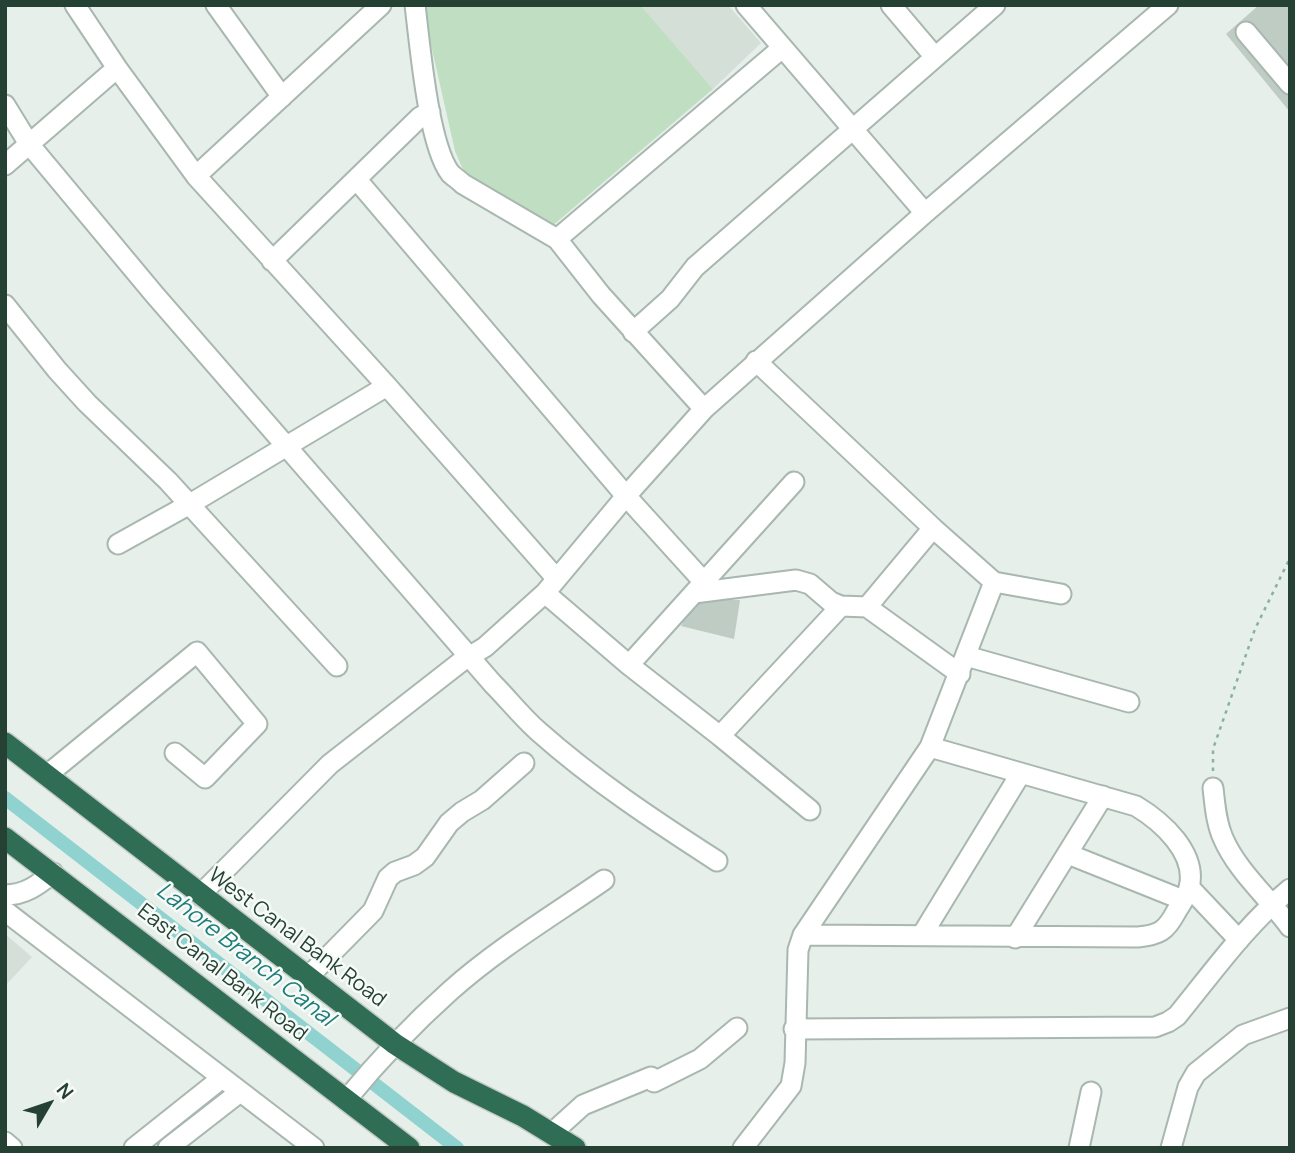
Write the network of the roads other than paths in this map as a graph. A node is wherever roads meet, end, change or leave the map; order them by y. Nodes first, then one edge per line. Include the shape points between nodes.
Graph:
1 (75, 5) edge
2 (216, 5) edge
3 (381, 5) edge
4 (415, 5) edge
5 (746, 5) edge
6 (891, 5) edge
7 (995, 5) edge
8 (1168, 5) edge
9 (359, 13) edge
10 (1246, 32) dead end
11 (782, 48) junction
12 (935, 57) junction
13 (117, 68) junction
14 (1290, 84) edge
15 (282, 97) junction
16 (5, 105) edge
17 (430, 112) junction
18 (853, 128) junction
19 (29, 144) junction
20 (5, 165) edge
21 (196, 176) junction
22 (357, 180) junction
23 (925, 213) junction
24 (557, 239) junction
25 (272, 261) junction
26 (5, 305) edge
27 (633, 332) junction
28 (757, 361) junction
29 (387, 386) junction
30 (704, 409) junction
31 (286, 446) junction
32 (794, 482) dead end
33 (625, 496) junction
34 (190, 504) junction
35 (933, 528) junction
36 (118, 544) dead end
37 (994, 582) junction
38 (551, 585) junction
39 (699, 587) junction
40 (1061, 594) dead end
41 (841, 606) junction
42 (867, 607) junction
43 (470, 655) junction
44 (629, 665) junction
45 (963, 665) junction
46 (337, 666) dead end
47 (1129, 702) dead end
48 (720, 736) junction
49 (5, 743) edge
50 (930, 747) junction
51 (174, 753) dead end
52 (524, 763) dead end
53 (1021, 773) junction
54 (47, 775) junction
55 (1213, 788) road end
56 (1104, 796) junction
57 (810, 810) dead end
58 (5, 838) edge
59 (1068, 854) junction
60 (717, 861) dead end
61 (53, 873) junction
62 (604, 880) dead end
63 (1290, 889) edge
64 (1186, 893) junction
65 (5, 895) edge
66 (200, 895) junction
67 (1272, 903) junction
68 (5, 911) edge
69 (1290, 927) edge
70 (803, 935) junction
71 (922, 935) junction
72 (1015, 938) junction
73 (1239, 940) junction
74 (307, 978) junction
75 (1290, 1018) edge
76 (737, 1028) dead end
77 (794, 1029) junction
78 (388, 1051) junction
79 (222, 1078) junction
80 (1091, 1091) dead end
81 (240, 1092) junction
82 (352, 1092) junction
83 (552, 1133) junction
84 (5, 1142) edge
85 (12, 1148) edge
86 (134, 1148) edge
87 (168, 1148) edge
88 (314, 1148) edge
89 (409, 1148) edge
90 (575, 1148) edge
91 (743, 1148) edge
92 (1079, 1148) edge
93 (1171, 1148) edge

1 - 13 street
2 - 15 street
3 - 9 street
4 - 17 street
5 - 11 street
6 - 12 street
7 - 12 street
8 - 23 street
9 - 15 street
10 - 14 street
11 - 18 street
11 - 24 street
12 - 18 street
13 - 19 street
13 - 21 street
15 - 21 street
16 - 19 street
17 - 22 street
17 - 24 street via 451,174
18 - 23 street
18 - 27 street via 695,267 670,299
19 - 20 street
19 - 31 street
21 - 25 street
22 - 25 street
22 - 33 street
23 - 28 street
24 - 27 street
25 - 29 street
26 - 34 street via 79,395
27 - 30 street
28 - 30 street
28 - 35 street
29 - 31 street
29 - 38 street
30 - 33 street
31 - 34 street
31 - 43 street
32 - 39 street
33 - 38 street
33 - 39 street
34 - 36 street
34 - 46 street
35 - 37 street
35 - 42 street
37 - 40 street
37 - 45 street
38 - 43 street via 485,647
38 - 44 street
39 - 41 street via 799,580
39 - 44 street
41 - 42 street
41 - 48 street
42 - 45 street
43 - 60 street via 535,729 658,823
43 - 66 street via 330,764
44 - 48 street
45 - 47 street
45 - 50 street
48 - 57 street
49 - 54 highway, West Canal Bank Road
50 - 53 street
50 - 70 street
51 - 54 street via 205,778 257,724 197,652
52 - 74 street via 449,823 425,858 388,878 373,911
53 - 56 street
53 - 71 street
54 - 66 highway, West Canal Bank Road
55 - 67 street via 1223,839
56 - 59 street
56 - 64 street via 1136,806 1169,831 1186,860
58 - 61 highway, East Canal Bank Road
59 - 64 street
59 - 72 street
61 - 65 street via 27,891
61 - 82 highway, East Canal Bank Road
62 - 78 street via 462,981
63 - 67 street
64 - 72 street via 1172,919 1154,936
64 - 73 street
66 - 74 highway, West Canal Bank Road
67 - 69 street
67 - 73 street
68 - 79 street
70 - 71 street
70 - 77 street via 798,950
71 - 72 street
73 - 77 street via 1177,1016 1155,1027
74 - 78 highway, West Canal Bank Road
75 - 93 street via 1243,1035 1196,1073
76 - 83 street via 701,1059 654,1082 651,1077 583,1105
77 - 91 street via 791,1086
78 - 82 street
78 - 83 highway, West Canal Bank Road
79 - 81 street
79 - 86 street
80 - 92 street
81 - 87 street
81 - 88 street
82 - 89 highway, East Canal Bank Road
83 - 90 highway, West Canal Bank Road
84 - 85 street

